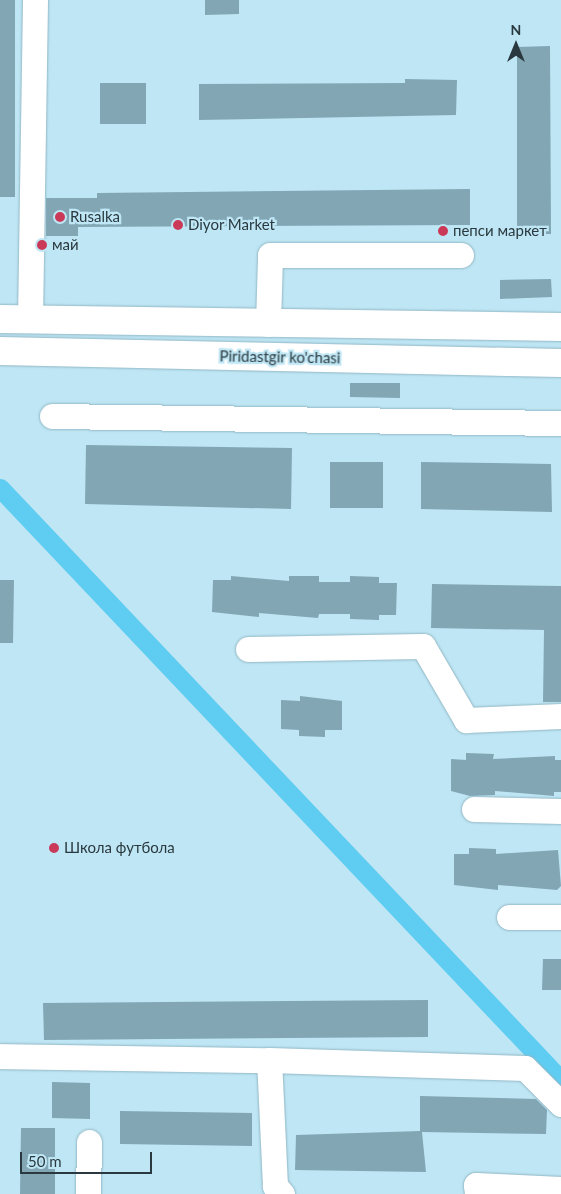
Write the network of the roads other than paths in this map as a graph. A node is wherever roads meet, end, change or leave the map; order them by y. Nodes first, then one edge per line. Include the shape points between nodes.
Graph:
1 (36, 0) edge
2 (462, 255) dead end
3 (0, 319) edge
4 (30, 319) junction
5 (268, 324) junction
6 (561, 328) edge
7 (0, 351) edge
8 (561, 363) edge
9 (52, 416) dead end
10 (561, 423) edge
11 (248, 649) dead end
12 (561, 716) edge
13 (474, 809) dead end
14 (561, 811) edge
15 (509, 917) dead end
16 (561, 917) edge
17 (0, 1056) edge
18 (269, 1060) junction
19 (561, 1104) edge
20 (89, 1142) dead end
21 (561, 1189) edge
22 (88, 1194) edge
23 (282, 1194) edge
24 (477, 1194) edge

1 - 4 lane
2 - 5 lane via 270,255
3 - 4 main road
4 - 5 main road
5 - 6 main road
7 - 8 main road, Piridastgir ko'chasi
9 - 10 lane
11 - 12 lane via 423,646 466,720
13 - 14 lane
15 - 16 lane
17 - 18 lane
18 - 19 lane via 525,1068
18 - 23 lane via 275,1186
20 - 22 lane
21 - 24 lane via 476,1185

